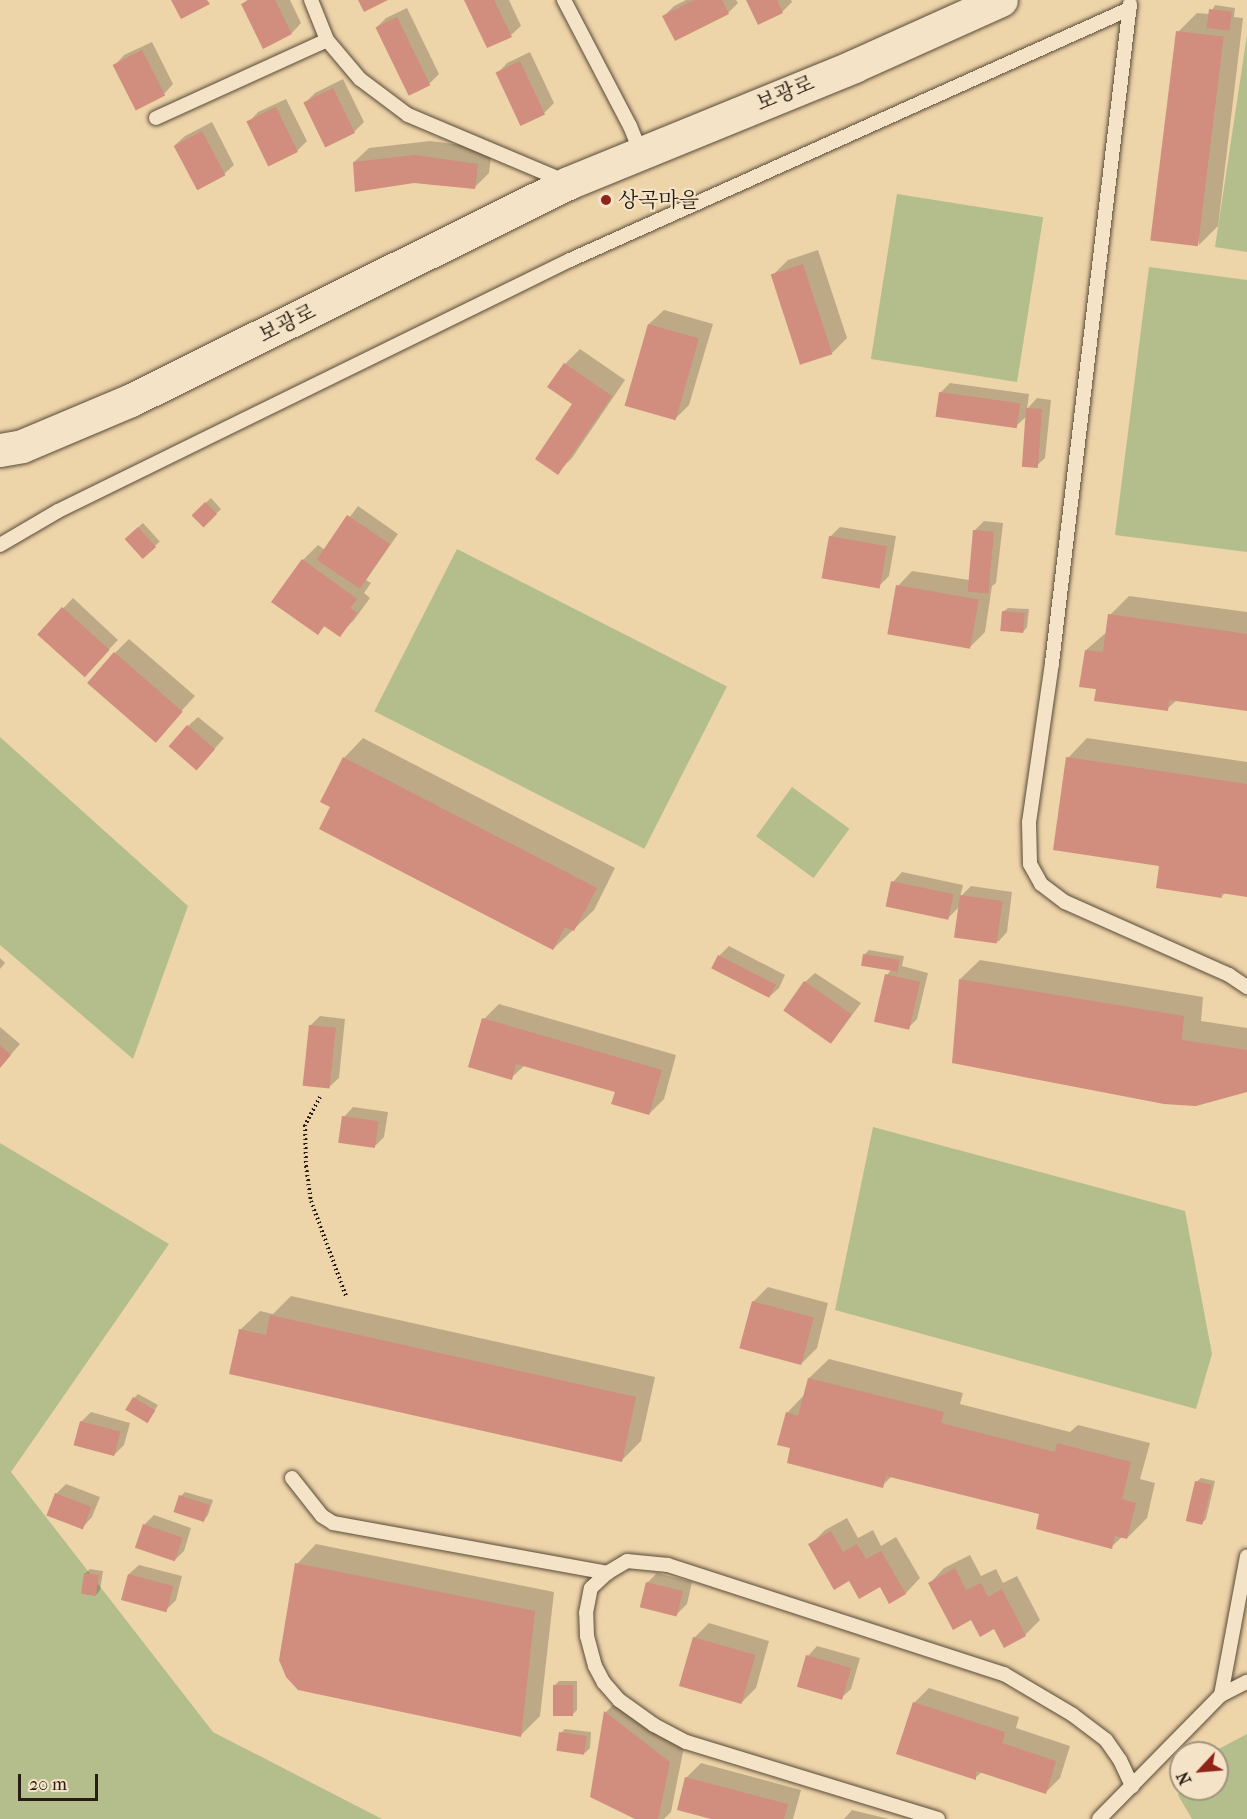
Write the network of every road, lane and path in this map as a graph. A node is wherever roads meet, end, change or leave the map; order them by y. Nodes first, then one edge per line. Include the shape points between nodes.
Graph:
1 (311, 0) edge
2 (564, 0) edge
3 (1000, 0) edge
4 (1130, 4) edge
5 (327, 40) junction
6 (156, 118) dead end
7 (640, 153) junction
8 (568, 183) junction
9 (0, 450) edge
10 (0, 545) edge
11 (1247, 987) edge
12 (320, 1097) dead end
13 (346, 1296) dead end
14 (292, 1478) dead end
15 (1247, 1556) edge
16 (607, 1573) junction
17 (1247, 1682) edge
18 (1221, 1695) junction
19 (1132, 1786) junction
20 (938, 1819) edge
21 (1099, 1819) edge

1 - 5 lane
2 - 7 lane via 630,126
3 - 7 main road, 보광로 via 854,66
4 - 10 lane via 570,260 79,501
4 - 11 lane via 1052,663 1029,822 1030,864 1041,884 1065,902 1229,975
5 - 6 lane
5 - 8 lane via 360,79 408,116
7 - 8 main road, 보광로
8 - 9 main road, 보광로 via 131,400 22,446
12 - 13 path via 305,1125 306,1166 311,1201
14 - 16 lane via 322,1516 333,1523
15 - 18 lane
16 - 19 lane via 627,1562 668,1564 1004,1674 1073,1715 1106,1740
16 - 20 lane via 591,1588 587,1636 604,1683 635,1712 686,1742
17 - 18 lane
18 - 19 lane
19 - 21 lane

